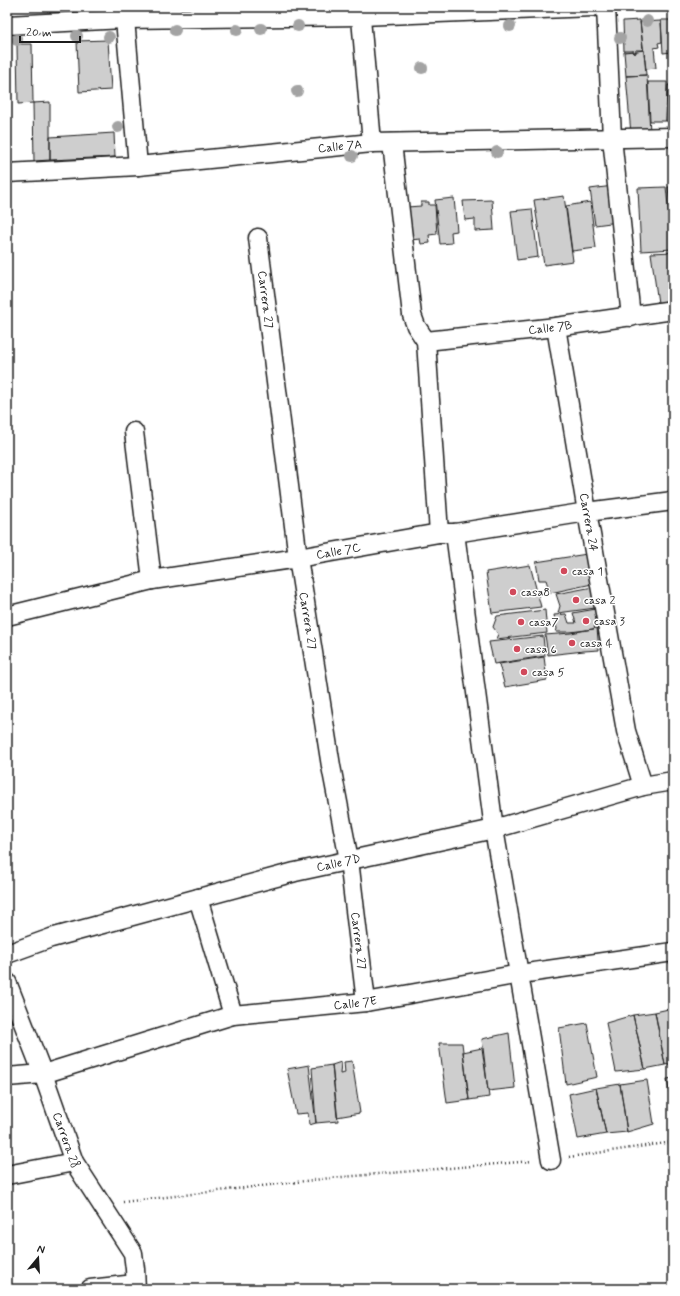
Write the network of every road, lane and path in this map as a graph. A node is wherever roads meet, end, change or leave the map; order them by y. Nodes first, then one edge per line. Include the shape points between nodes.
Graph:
1 (593, 7) edge
2 (606, 7) edge
3 (360, 11) edge
4 (124, 13) edge
5 (7, 25) edge
6 (673, 137) edge
7 (612, 138) junction
8 (372, 143) junction
9 (392, 143) junction
10 (138, 166) junction
11 (7, 172) edge
12 (258, 238) dead end
13 (673, 310) edge
14 (631, 317) junction
15 (556, 327) junction
16 (426, 341) junction
17 (134, 432) dead end
18 (673, 501) edge
19 (587, 512) junction
20 (447, 533) junction
21 (298, 558) junction
22 (152, 580) junction
23 (7, 616) edge
24 (673, 781) edge
25 (643, 786) junction
26 (494, 829) junction
27 (349, 860) junction
28 (198, 898) junction
29 (673, 952) edge
30 (7, 954) edge
31 (520, 974) junction
32 (7, 982) edge
33 (366, 1002) junction
34 (233, 1014) junction
35 (43, 1074) junction
36 (7, 1077) edge
37 (673, 1142) edge
38 (551, 1160) junction
39 (74, 1162) junction
40 (7, 1175) edge
41 (101, 1204) junction
42 (135, 1286) edge
43 (90, 1289) edge

1 - 3 street
2 - 7 street
3 - 4 street
3 - 8 street
4 - 5 street
4 - 10 street
6 - 7 street, Calle 7A
7 - 9 street, Calle 7A
7 - 14 street
8 - 9 street, Calle 7A
8 - 10 street, Calle 7A
9 - 16 street via 412,315
10 - 11 street, Calle 7A
12 - 21 street, Carrera 27
13 - 14 street, Calle 7B
14 - 15 street, Calle 7B
15 - 16 street, Calle 7B
15 - 19 street, Carrera 24
16 - 20 street
17 - 22 street
18 - 19 street, Calle 7C
19 - 20 street, Calle 7C
19 - 25 street, Carrera 24 via 626,731
20 - 21 street, Calle 7C
20 - 26 street
21 - 22 street, Calle 7C
21 - 27 street, Carrera 27 via 331,766
22 - 23 street, Calle 7C
24 - 25 street, Calle 7D
25 - 26 street, Calle 7D
26 - 27 street, Calle 7D
26 - 31 street
27 - 28 street, Calle 7D
27 - 33 street, Carrera 27
28 - 30 street, Calle 7D via 51,938
28 - 34 street
29 - 31 street, Calle 7E
31 - 33 street, Calle 7E
31 - 38 street
32 - 35 street, Carrera 28
33 - 34 street, Calle 7E
34 - 35 street, Calle 7E
35 - 36 street, Calle 7E
35 - 39 street, Carrera 28
37 - 38 path
38 - 41 path via 331,1178
39 - 40 street
39 - 41 street, Carrera 28
41 - 42 street, Carrera 28 via 132,1254
42 - 43 street

